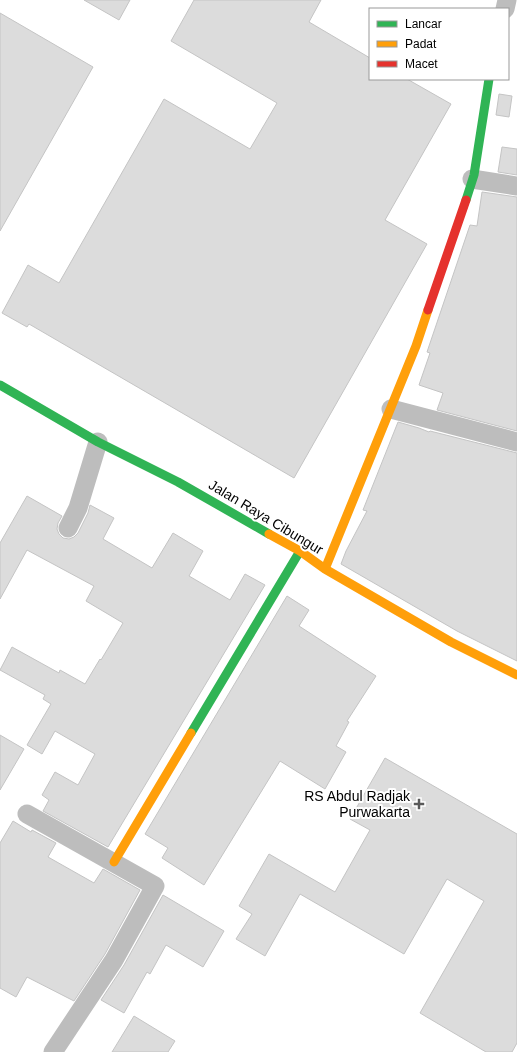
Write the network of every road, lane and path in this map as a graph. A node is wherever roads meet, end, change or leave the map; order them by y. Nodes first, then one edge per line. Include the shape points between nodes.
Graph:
1 (489, 80) edge
2 (472, 179) junction
3 (517, 186) edge
4 (0, 385) edge
5 (391, 408) junction
6 (98, 442) junction
7 (517, 442) edge
8 (68, 528) dead end
9 (300, 551) junction
10 (324, 569) junction
11 (517, 675) edge
12 (27, 814) dead end
13 (114, 862) junction
14 (53, 1052) edge

1 - 2 main road
2 - 3 street
2 - 5 main road via 416,346
4 - 6 main road, Jalan Raya Cibungur
5 - 7 street
5 - 10 main road
6 - 8 street via 78,508
6 - 9 main road, Jalan Raya Cibungur via 178,482
9 - 10 main road, Jalan Raya Cibungur
9 - 13 main road
10 - 11 main road, Jalan Raya Cibungur via 451,642
12 - 13 street
13 - 14 street via 154,886 114,960

